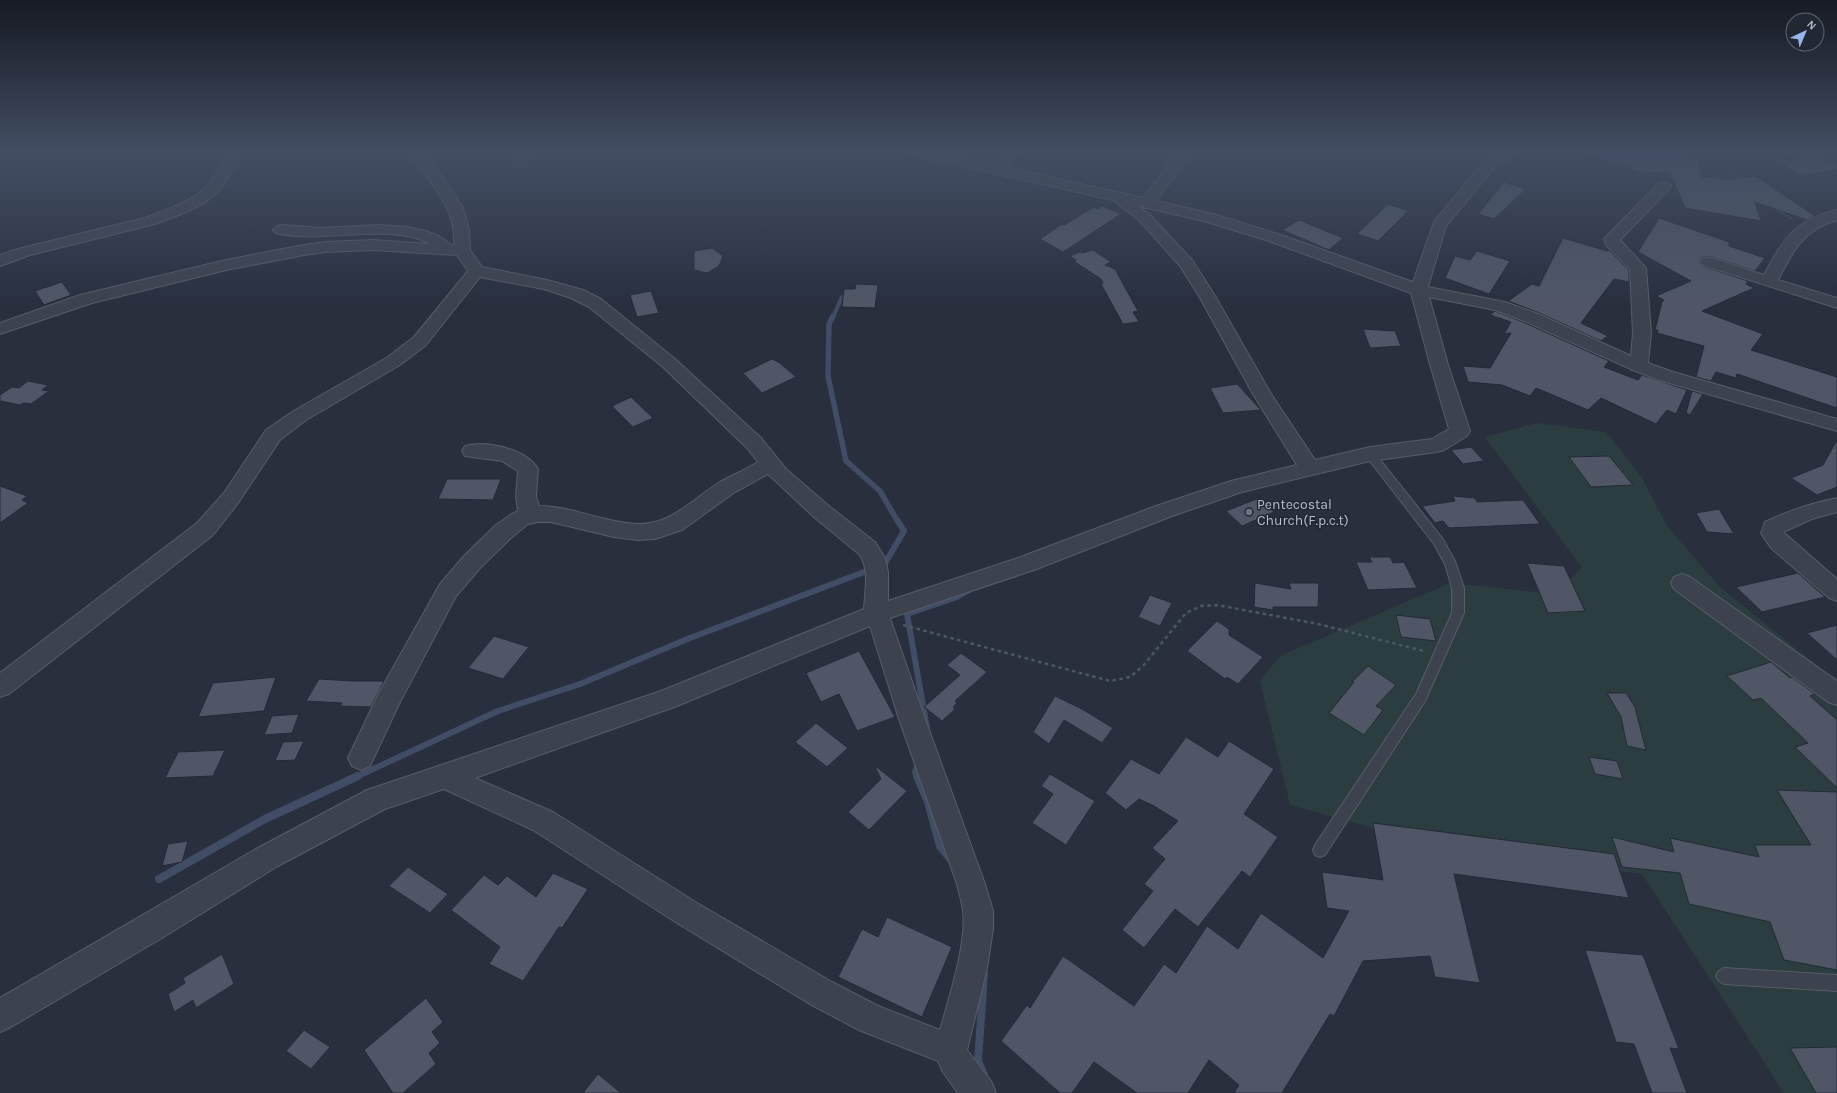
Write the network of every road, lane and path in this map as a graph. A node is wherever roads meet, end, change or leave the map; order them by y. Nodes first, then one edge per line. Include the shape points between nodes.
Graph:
1 (195, 202) edge
2 (452, 202) edge
3 (1122, 202) edge
4 (1144, 202) edge
5 (1458, 202) edge
6 (1648, 202) edge
7 (1768, 202) edge
8 (1148, 203) joint
9 (1837, 216) edge
10 (1805, 227) junction
11 (281, 230) dead end
12 (455, 250) junction
13 (0, 261) edge
14 (1709, 262) dead end
15 (476, 271) junction
16 (1768, 282) junction
17 (1419, 290) junction
18 (1837, 303) edge
19 (0, 329) edge
20 (1639, 366) junction
21 (1837, 425) edge
22 (472, 452) dead end
23 (1370, 454) junction
24 (771, 464) junction
25 (1310, 469) junction
26 (1837, 505) edge
27 (530, 516) junction
28 (1682, 583) dead end
29 (1837, 592) edge
30 (878, 616) junction
31 (1440, 655) junction
32 (0, 686) edge
33 (1837, 695) edge
34 (361, 758) dead end
35 (445, 777) junction
36 (1320, 850) dead end
37 (1724, 976) dead end
38 (1837, 983) edge
39 (0, 1016) edge
40 (951, 1050) junction
41 (980, 1093) edge

1 - 13 street via 150,221 24,252
2 - 12 street via 463,240
3 - 25 street via 1144,217 1186,263 1262,394
4 - 8 street
5 - 17 street via 1439,225
6 - 20 street via 1612,239 1612,242 1638,268 1642,333
7 - 10 path
8 - 17 street via 1244,228
9 - 10 street
10 - 16 street via 1796,236
11 - 12 street via 411,231
12 - 15 street
12 - 19 street via 373,245 304,250 226,265 86,299
14 - 16 street
15 - 24 street via 547,285 594,303 669,363 754,443
15 - 32 street via 420,341 394,361 299,416 273,435 231,498 205,529
16 - 18 street
17 - 20 street via 1499,306 1530,317
17 - 23 street via 1460,431 1437,445
20 - 21 street via 1708,389
22 - 27 street via 509,455 517,458 528,469 526,496
23 - 25 street
23 - 31 lane via 1438,541 1451,564 1458,588 1458,613
24 - 27 street via 728,487 674,525 655,532 614,529 551,514
24 - 30 street via 822,512 868,548 874,558 877,572
25 - 30 street via 1238,486 1164,511 1026,564
26 - 29 street via 1784,521 1773,527 1772,533
27 - 34 street via 504,531 448,590 388,700
28 - 33 street
30 - 31 path via 1110,681 1130,677 1143,666 1186,614 1201,606 1217,605 1318,624
30 - 35 street via 668,699
30 - 40 street via 971,884 978,911 972,968
31 - 36 lane via 1421,697
35 - 39 street via 377,799 266,858
35 - 40 street via 543,821 687,913 821,993 870,1019
37 - 38 lane
40 - 41 street via 954,1061

